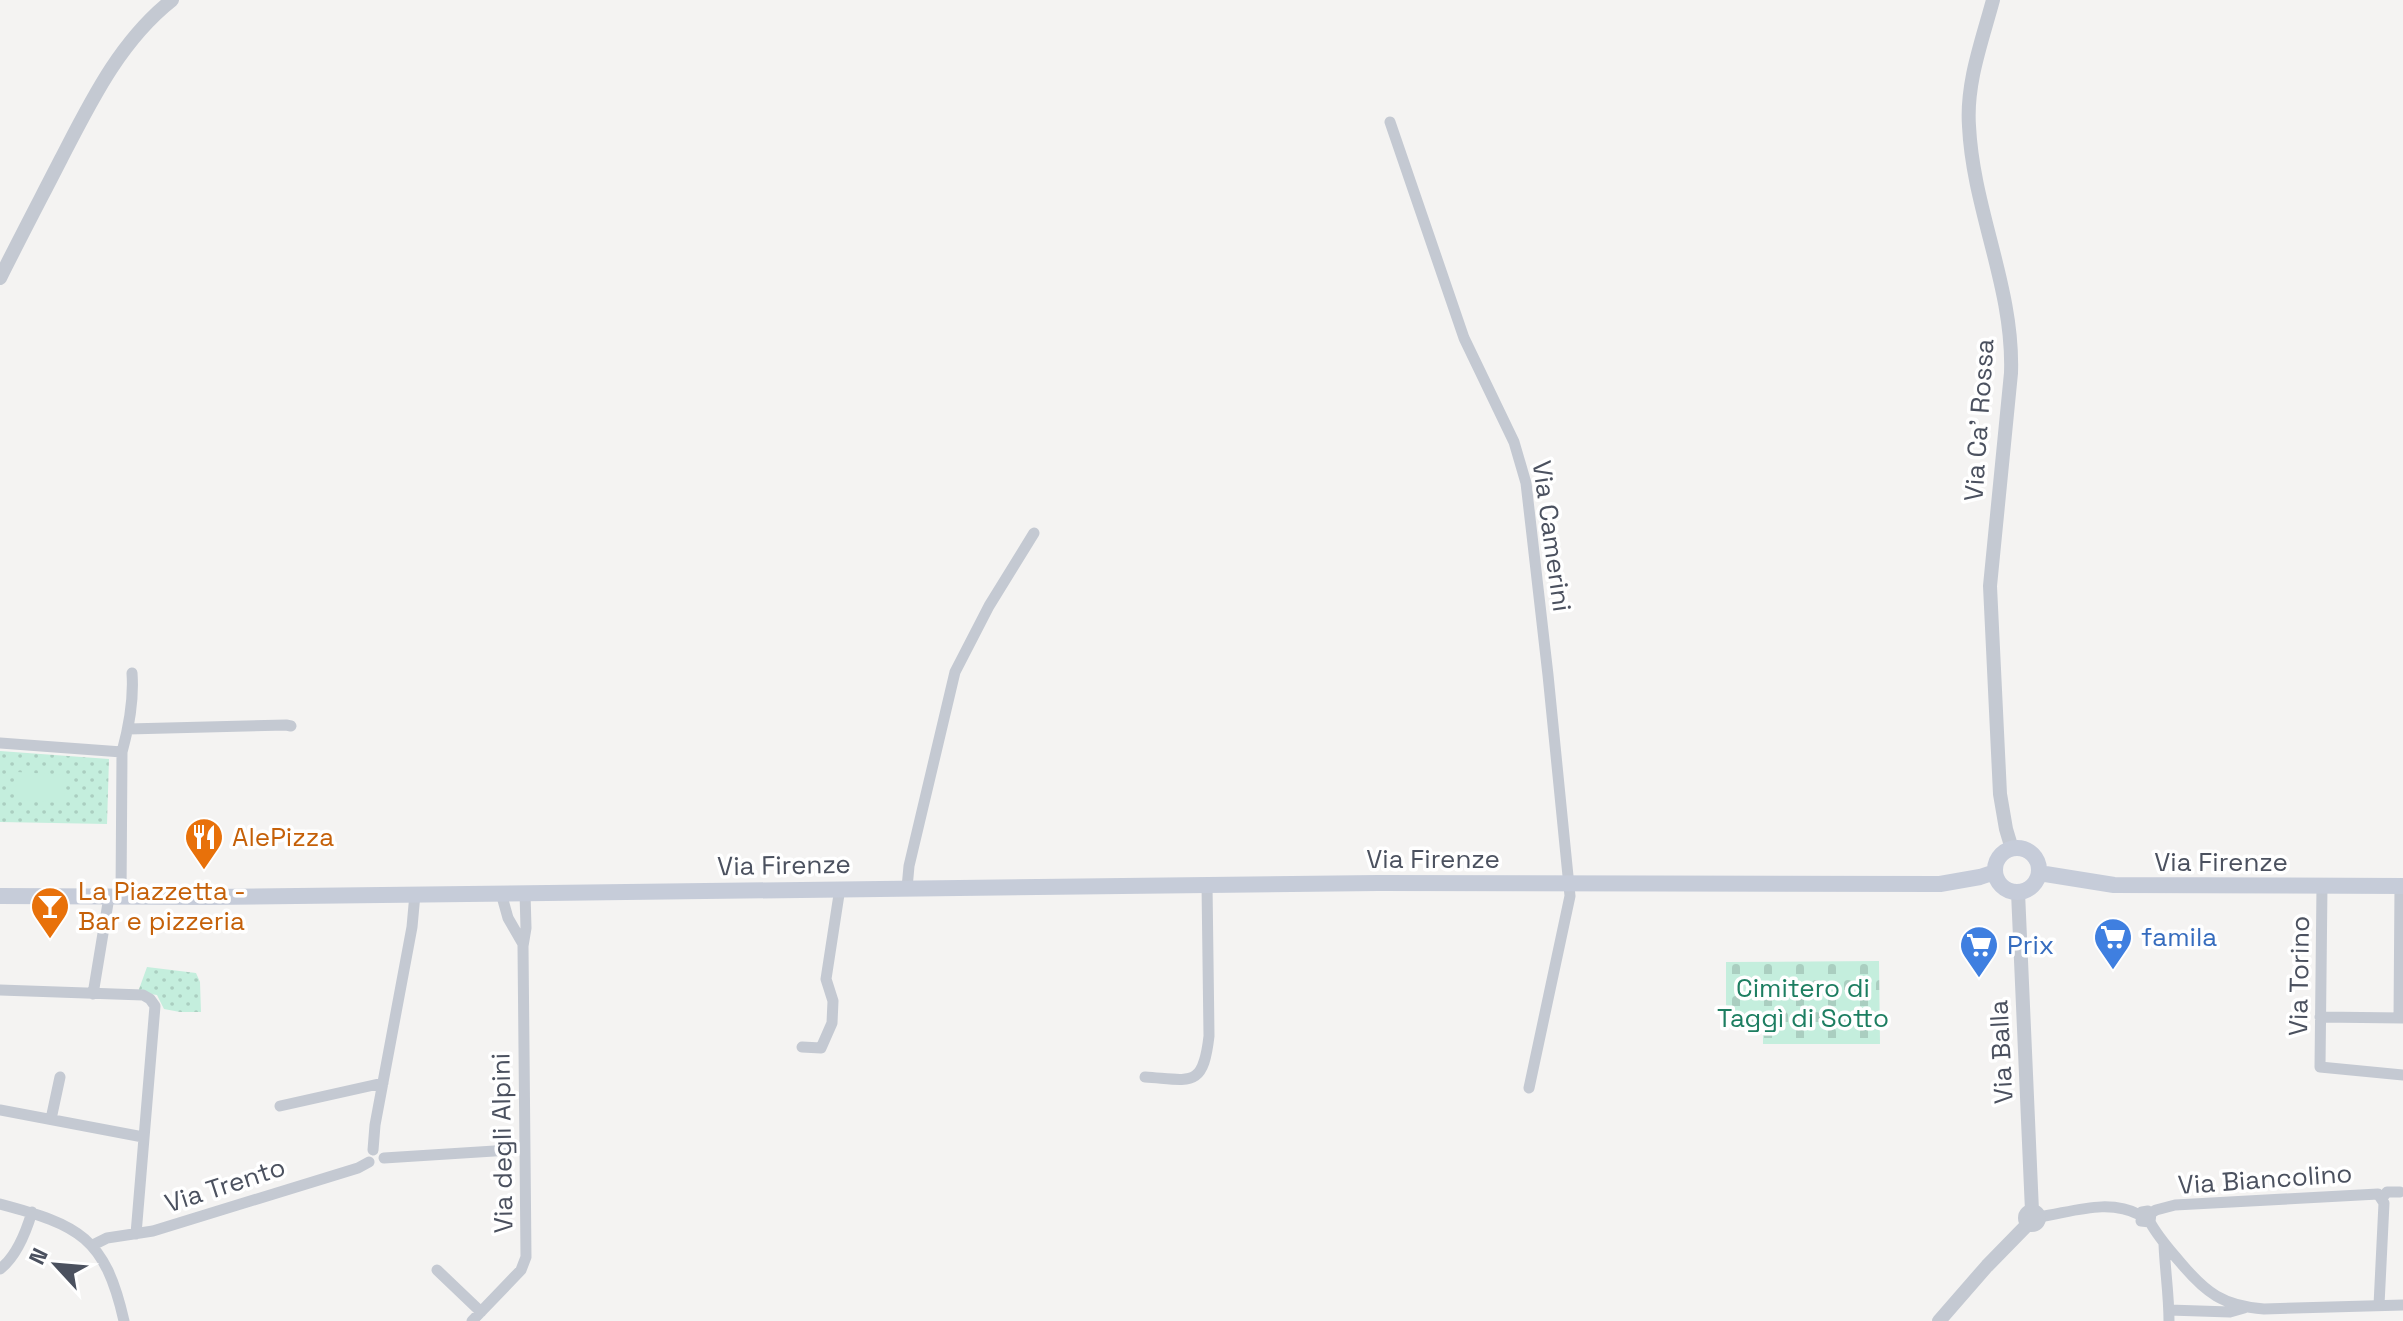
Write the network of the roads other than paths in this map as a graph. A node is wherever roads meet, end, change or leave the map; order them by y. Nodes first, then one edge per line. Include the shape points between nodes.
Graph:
1 (172, 0) edge
2 (1993, 0) edge
3 (1390, 122) dead end
4 (0, 278) edge
5 (1034, 533) dead end
6 (132, 673) dead end
7 (291, 726) dead end
8 (128, 729) junction
9 (0, 743) edge
10 (122, 752) junction
11 (2012, 849) junction
12 (1995, 872) junction
13 (2039, 873) junction
14 (1569, 883) junction
15 (1207, 884) junction
16 (2322, 886) junction
17 (2402, 886) edge
18 (840, 888) junction
19 (907, 888) junction
20 (2018, 892) junction
21 (501, 893) junction
22 (525, 893) junction
23 (415, 894) junction
24 (0, 896) edge
25 (115, 897) junction
26 (523, 945) junction
27 (0, 990) edge
28 (93, 994) junction
29 (2320, 1017) junction
30 (2401, 1018) edge
31 (802, 1047) dead end
32 (2403, 1075) edge
33 (60, 1077) dead end
34 (1145, 1077) dead end
35 (383, 1083) junction
36 (1529, 1088) dead end
37 (280, 1106) dead end
38 (0, 1110) edge
39 (51, 1119) junction
40 (143, 1137) junction
41 (524, 1149) junction
42 (371, 1156) junction
43 (2400, 1192) dead end
44 (2382, 1198) junction
45 (0, 1204) edge
46 (32, 1212) junction
47 (2033, 1217) junction
48 (2147, 1217) junction
49 (136, 1234) junction
50 (2164, 1243) junction
51 (93, 1245) junction
52 (2184, 1268) junction
53 (0, 1269) edge
54 (437, 1270) dead end
55 (2168, 1283) junction
56 (2212, 1295) junction
57 (2379, 1305) junction
58 (2403, 1305) edge
59 (2245, 1308) junction
60 (2187, 1310) junction
61 (2169, 1315) edge
62 (477, 1316) edge
63 (124, 1321) edge
64 (1939, 1321) edge

1 - 4 street via 113,64
2 - 11 street, Via Ca' Rossa via 1971,86 1969,127 2012,344 1990,586 2000,794
3 - 14 street, Via Camerini via 1464,338 1521,460
5 - 19 street via 955,672
6 - 8 street
7 - 8 street
8 - 10 street
9 - 10 street
10 - 25 street
11 - 12 main road via 2002,854
11 - 13 main road via 2032,855
12 - 14 main road, Via Firenze via 1940,884
12 - 20 main road via 2000,884
13 - 16 main road, Via Firenze via 2114,885
13 - 20 main road via 2032,886
14 - 15 main road, Via Firenze
14 - 36 street via 1569,906
15 - 19 main road, Via Firenze
15 - 34 street via 1206,1061 1189,1080
16 - 17 main road, Via Firenze
16 - 29 street, Via Torino
17 - 30 street
18 - 19 main road, Via Firenze
18 - 22 main road, Via Firenze
18 - 31 street via 826,979 832,1023 821,1048
20 - 47 street, Via Balla
21 - 22 main road, Via Firenze
21 - 23 main road, Via Firenze
21 - 26 street, Via degli Alpini
22 - 26 street, Via degli Alpini
23 - 25 main road, Via Firenze
23 - 35 street
24 - 25 main road, Via Firenze
25 - 28 street
26 - 41 street, Via degli Alpini
27 - 28 street
28 - 40 street via 143,995 155,1006
29 - 30 street
29 - 32 street, Via Torino via 2320,1067
33 - 39 street
35 - 37 street
35 - 42 street
38 - 39 street
39 - 40 street
40 - 49 street
41 - 42 street via 384,1158 380,1150
41 - 62 street, Via degli Alpini via 526,1257 521,1270
42 - 49 street, Via Trento via 358,1168
43 - 44 street, Via Biancolino via 2387,1192
44 - 48 street, Via Biancolino via 2378,1194 2175,1205
44 - 57 street, Via Biancolino
45 - 46 street
46 - 51 street via 64,1224
46 - 53 street via 8,1264
47 - 48 street via 2102,1207
47 - 64 street
48 - 50 street
49 - 51 street, Via Trento
50 - 52 street
50 - 55 street
51 - 63 street via 109,1271
52 - 55 street
52 - 56 street
54 - 62 street
55 - 61 street
56 - 59 street
56 - 60 street via 2206,1306
57 - 58 street
57 - 59 street
59 - 60 street
60 - 61 street

